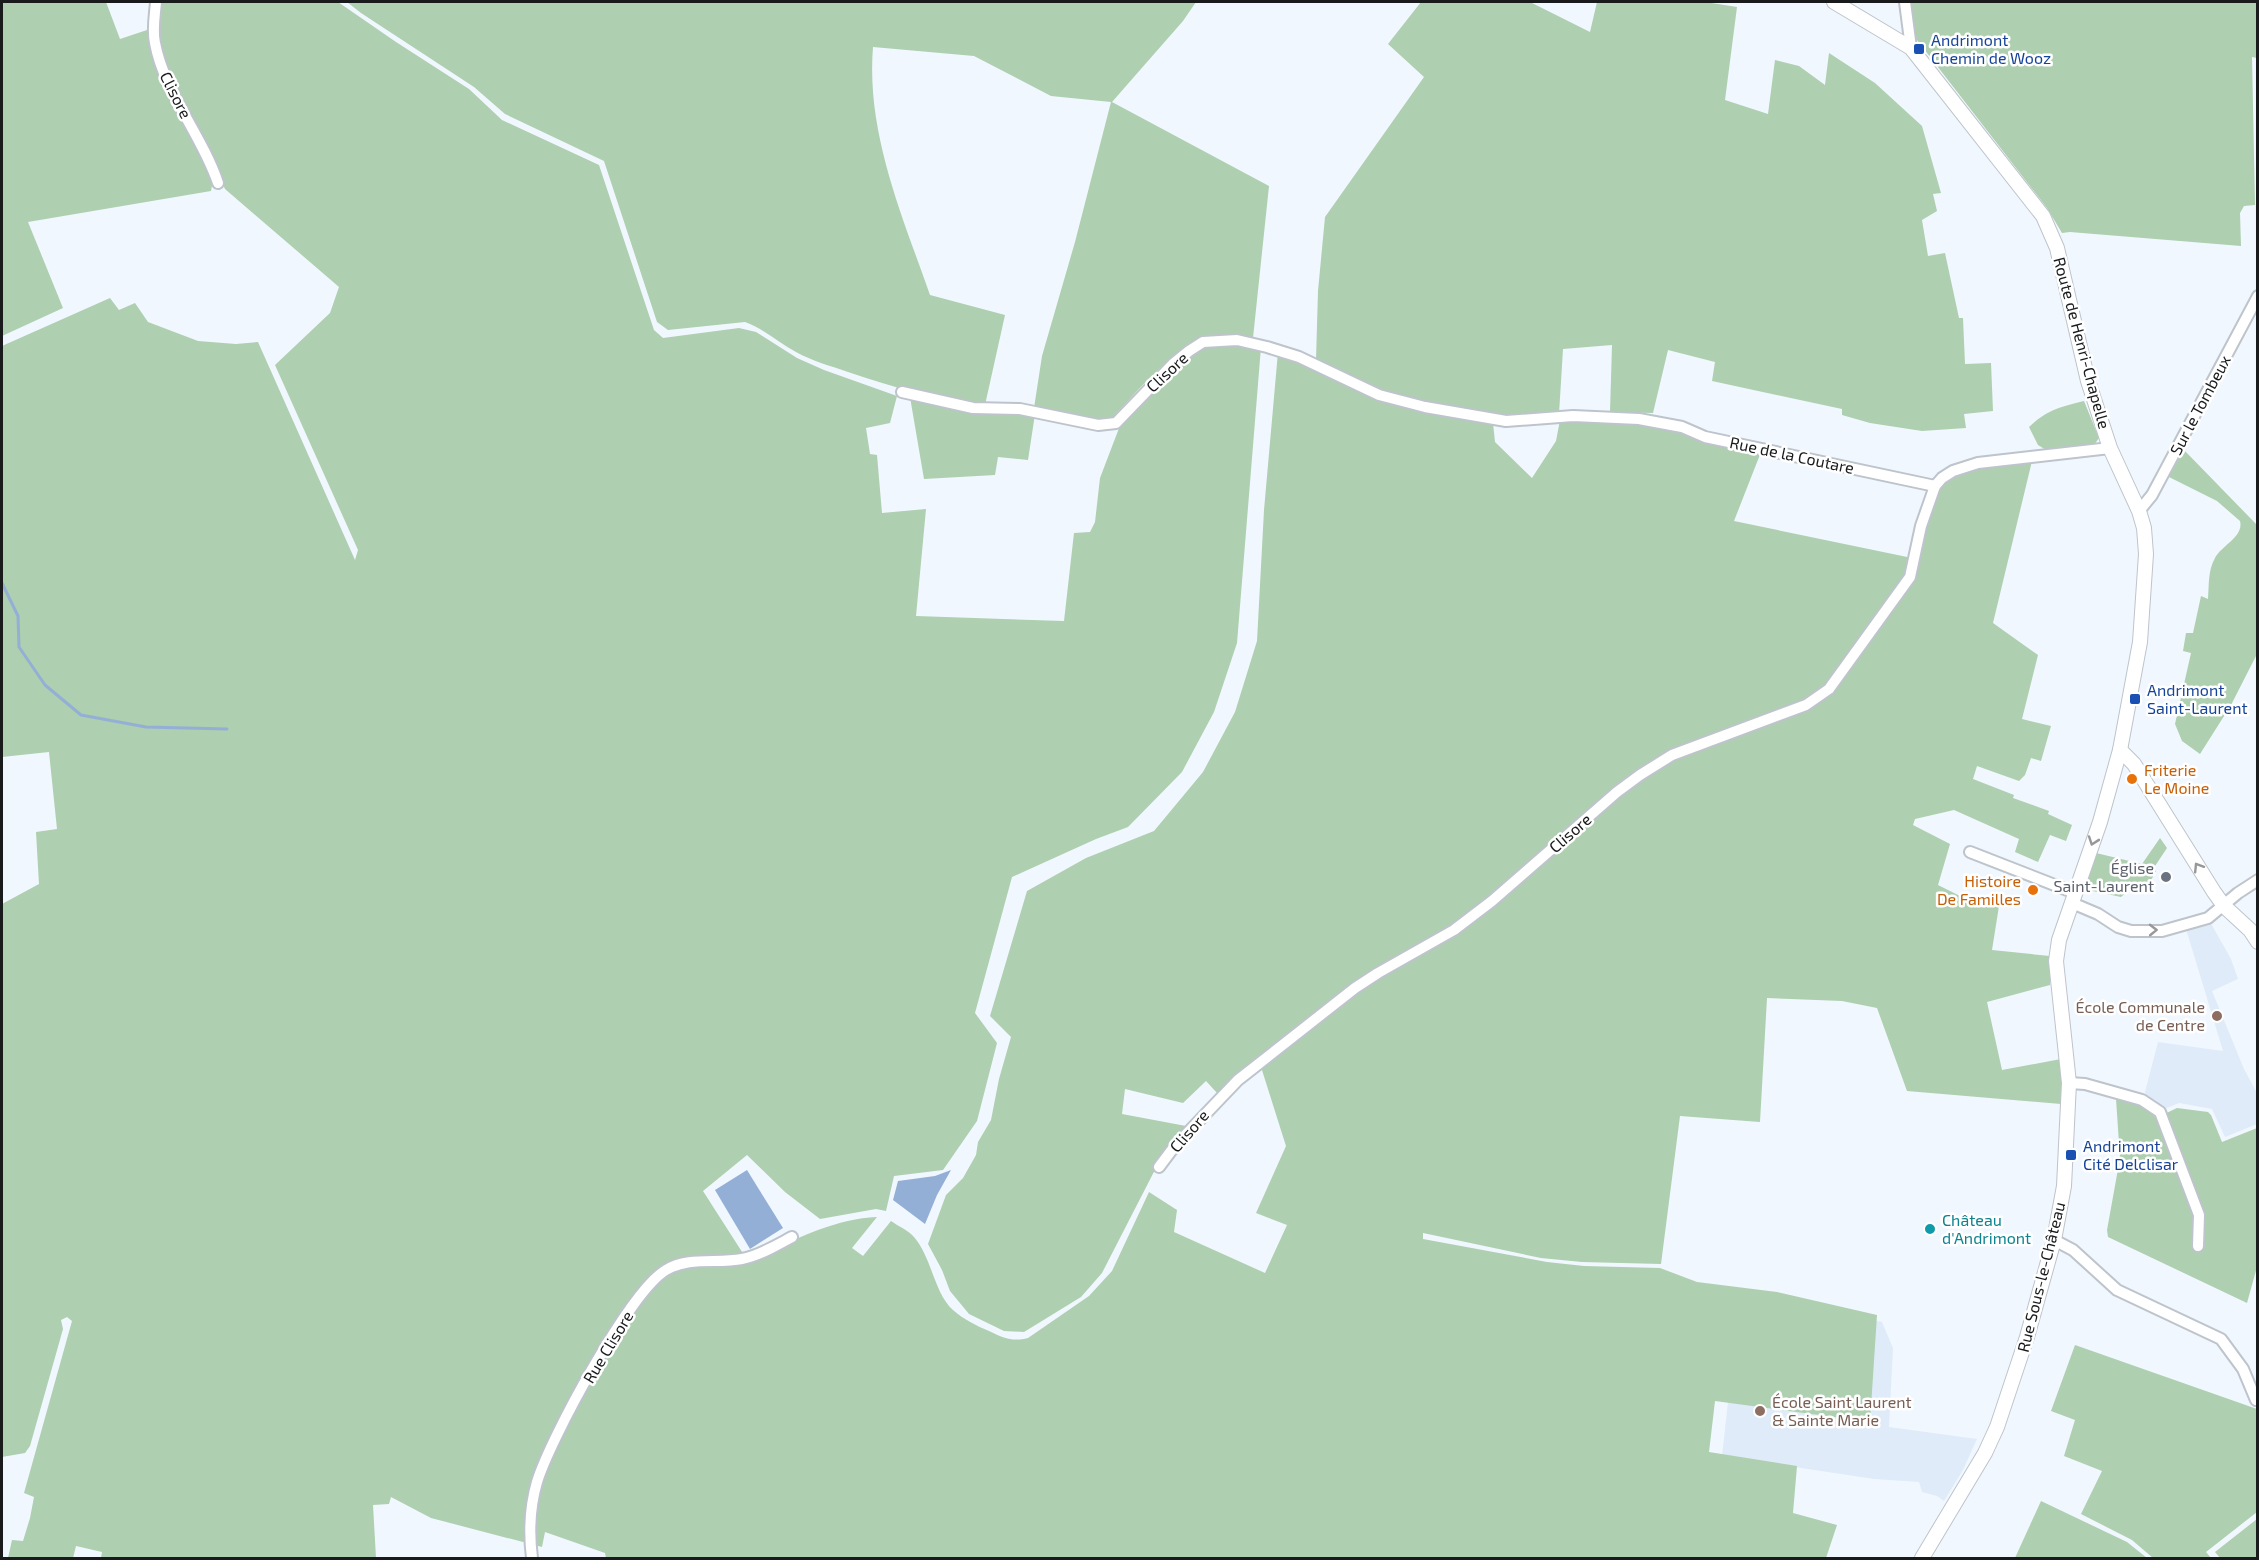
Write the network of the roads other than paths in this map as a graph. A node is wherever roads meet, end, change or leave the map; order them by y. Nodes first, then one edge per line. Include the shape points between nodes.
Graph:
1 (156, 2) edge
2 (1834, 2) edge
3 (1905, 2) edge
4 (1911, 48) junction
5 (218, 183) dead end
6 (2258, 296) edge
7 (902, 392) dead end
8 (1469, 415) joint
9 (2110, 448) junction
10 (1935, 486) junction
11 (2139, 511) junction
12 (2120, 750) junction
13 (1970, 852) dead end
14 (2258, 880) edge
15 (2073, 898) junction
16 (2224, 906) junction
17 (2258, 942) edge
18 (2069, 1083) junction
19 (1159, 1167) dead end
20 (792, 1237) dead end
21 (2054, 1240) junction
22 (2198, 1246) dead end
23 (2256, 1400) edge
24 (532, 1558) edge
25 (1922, 1558) edge

1 - 5 street, Clisore via 154,41 161,65
2 - 4 street, Route de Henri-Chapelle
3 - 4 street
4 - 9 street, Route de Henri-Chapelle via 2043,216 2057,248 2088,381
6 - 11 street, Sur le Tombeux via 2152,495
7 - 8 street, Clisore via 973,408 1020,409 1098,425 1116,423 1189,351 1203,342 1237,340 1299,357 1379,395
8 - 10 street, Rue de la Coutare via 1506,421 1573,416 1639,419
9 - 10 street via 1978,463 1953,471
9 - 11 street, Route de Henri-Chapelle
10 - 19 street, Clisore via 1910,576 1819,698 1672,755 1640,775 1454,930 1355,988 1238,1080 1173,1147
11 - 12 street, Route de Henri-Chapelle via 2146,554 2140,642
12 -> 15 street, Route de Henri-Chapelle
16 -> 12 street via 2134,764
13 - 15 street
14 - 16 street
15 -> 16 street via 2108,922 2131,931 2162,931 2208,918
15 - 18 street, Rue Sous-le-Château via 2056,961
16 - 17 street
18 - 21 street, Rue Sous-le-Château via 2064,1186
18 - 22 street via 2142,1100 2160,1112 2199,1215
20 - 24 street, Rue Clisore via 742,1259 682,1263 666,1270 645,1290 609,1342 547,1453 531,1522
21 - 23 street via 2073,1250 2117,1290 2221,1339 2243,1369
21 - 25 street, Rue Sous-le-Château via 1997,1427

